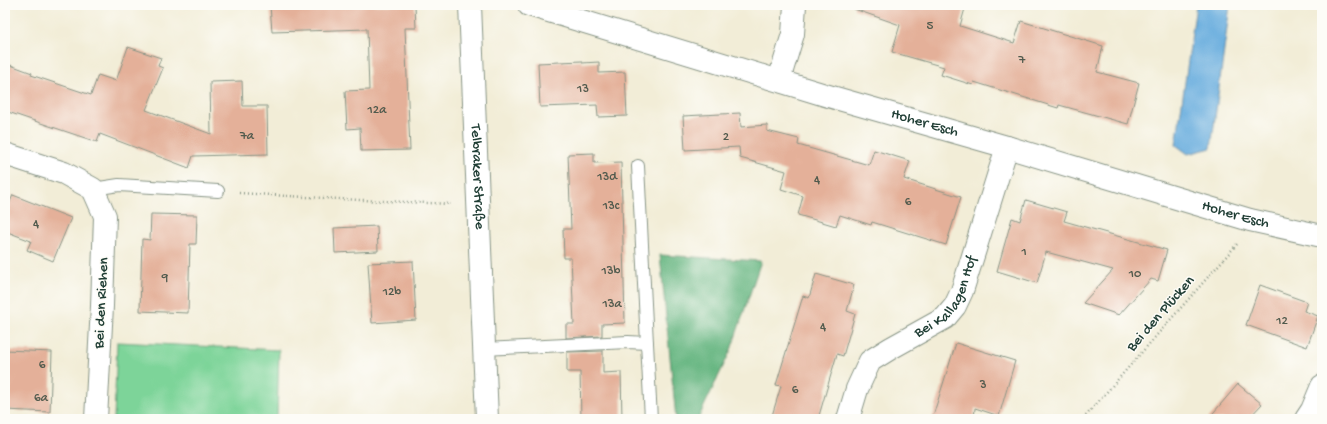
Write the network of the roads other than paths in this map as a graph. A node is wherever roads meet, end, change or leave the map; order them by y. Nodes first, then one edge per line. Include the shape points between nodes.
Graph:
1 (470, 5) edge
2 (529, 5) edge
3 (795, 5) edge
4 (779, 80) junction
5 (1007, 147) junction
6 (5, 154) edge
7 (638, 166) dead end
8 (93, 189) junction
9 (218, 191) road end
10 (1322, 236) edge
11 (647, 343) junction
12 (484, 349) junction
13 (1322, 386) edge
14 (96, 419) edge
15 (487, 419) edge
16 (651, 419) edge
17 (848, 419) edge
18 (1306, 419) edge

1 - 12 street, Telbraker Straße
2 - 4 street, Hoher Esch
3 - 4 street via 793,34
4 - 5 street, Hoher Esch
5 - 10 street, Hoher Esch via 1250,220
5 - 17 street, Bei Kallagen Hof via 955,306 945,318 870,361
6 - 8 street via 64,173
7 - 11 lane
8 - 9 lane via 119,185
8 - 14 street, Bei den Riehen via 106,216
11 - 12 lane
11 - 16 lane
12 - 15 street, Telbraker Straße
13 - 18 street

